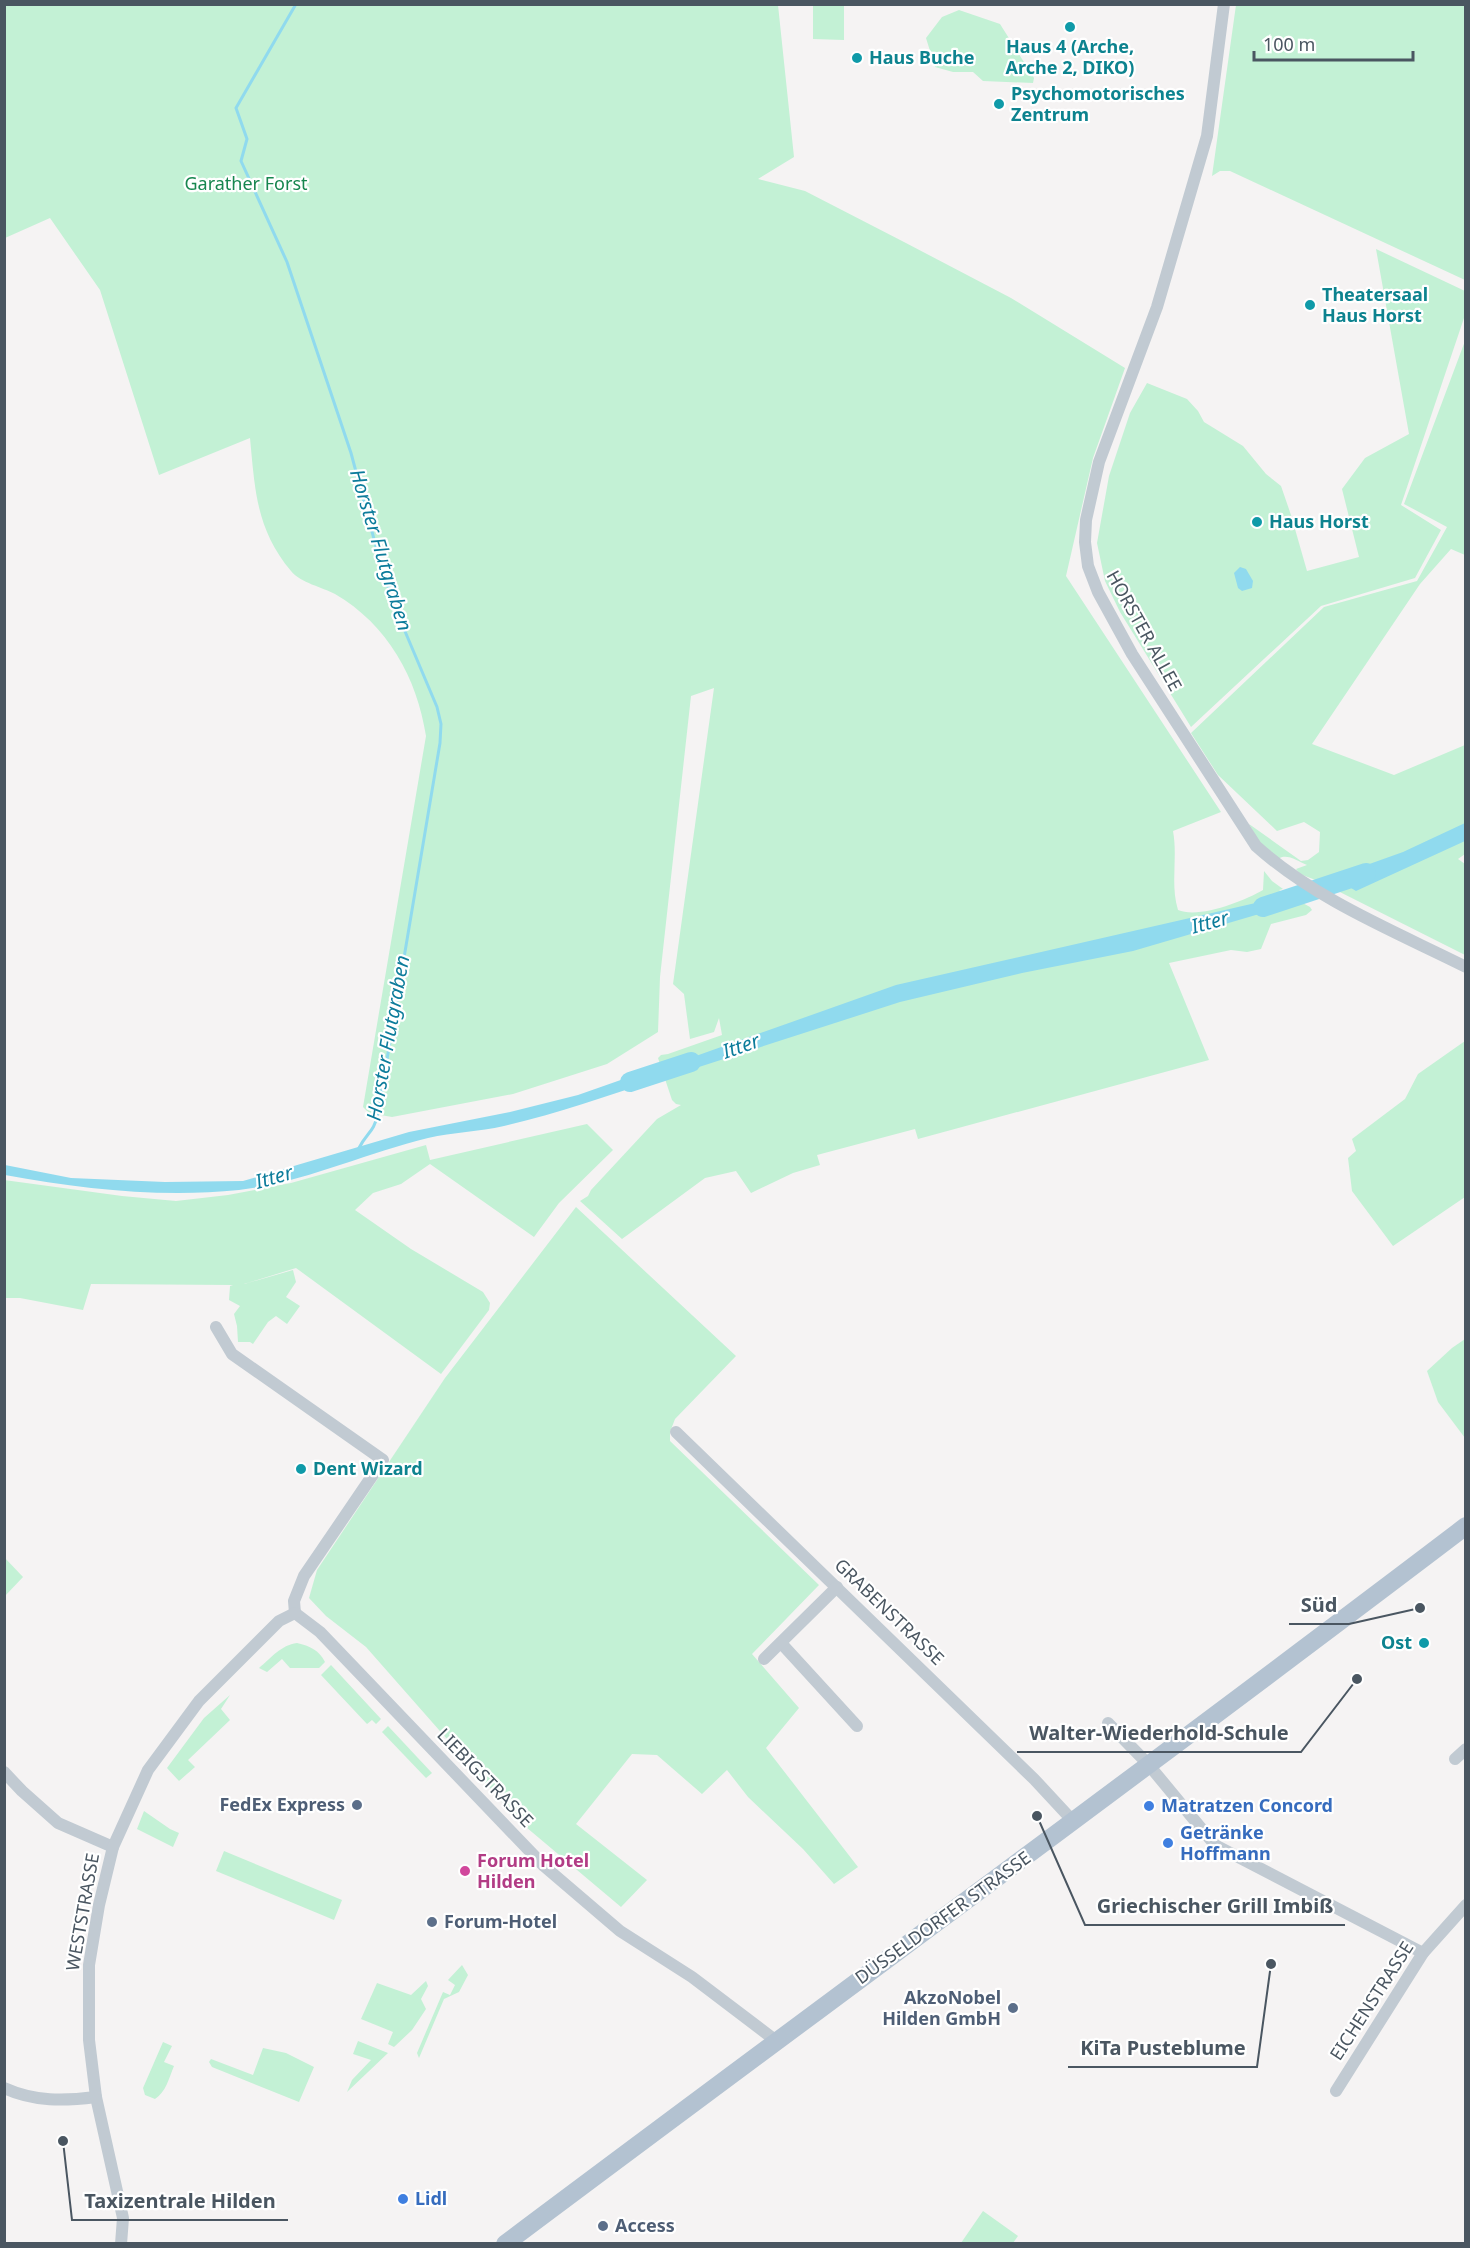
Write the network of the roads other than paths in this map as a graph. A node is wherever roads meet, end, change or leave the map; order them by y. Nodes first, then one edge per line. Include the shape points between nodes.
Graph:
1 (1224, 4) edge
2 (1466, 967) edge
3 (216, 1327) dead end
4 (676, 1432) dead end
5 (1466, 1526) edge
6 (837, 1587) junction
7 (295, 1613) junction
8 (781, 1643) junction
9 (764, 1659) dead end
10 (1108, 1723) dead end
11 (858, 1726) dead end
12 (1466, 1749) edge
13 (1455, 1759) dead end
14 (1148, 1764) junction
15 (4, 1772) edge
16 (1073, 1821) junction
17 (112, 1847) junction
18 (1466, 1905) edge
19 (1423, 1953) junction
20 (775, 2040) junction
21 (4, 2088) edge
22 (1336, 2091) dead end
23 (96, 2097) junction
24 (121, 2244) edge
25 (505, 2244) edge

1 - 2 street, HORSTER ALLEE via 1207,136 1157,307 1099,462 1086,520 1088,566 1132,654 1257,846 1276,864 1336,902
3 - 7 street via 232,1354 383,1460 304,1576 294,1601
4 - 6 street, GRABENSTRASSE
5 - 14 main road, DÜSSELDORFER STRASSE
6 - 8 street
6 - 16 street, GRABENSTRASSE
7 - 17 street, WESTSTRASSE via 279,1621 199,1701 148,1770
7 - 20 street, LIEBIGSTRASSE via 320,1632 544,1866 620,1931 692,1977
8 - 9 street
8 - 11 street
10 - 14 street
12 - 13 street
14 - 16 main road, DÜSSELDORFER STRASSE
14 - 19 street via 1215,1845
15 - 17 street via 58,1822
16 - 20 main road, DÜSSELDORFER STRASSE
17 - 23 street, WESTSTRASSE via 89,1965 89,2040
18 - 19 street, EICHENSTRASSE
19 - 22 street, EICHENSTRASSE
20 - 25 main road, DÜSSELDORFER STRASSE
21 - 23 street via 20,2096 59,2102
23 - 24 street, WESTSTRASSE via 123,2218

